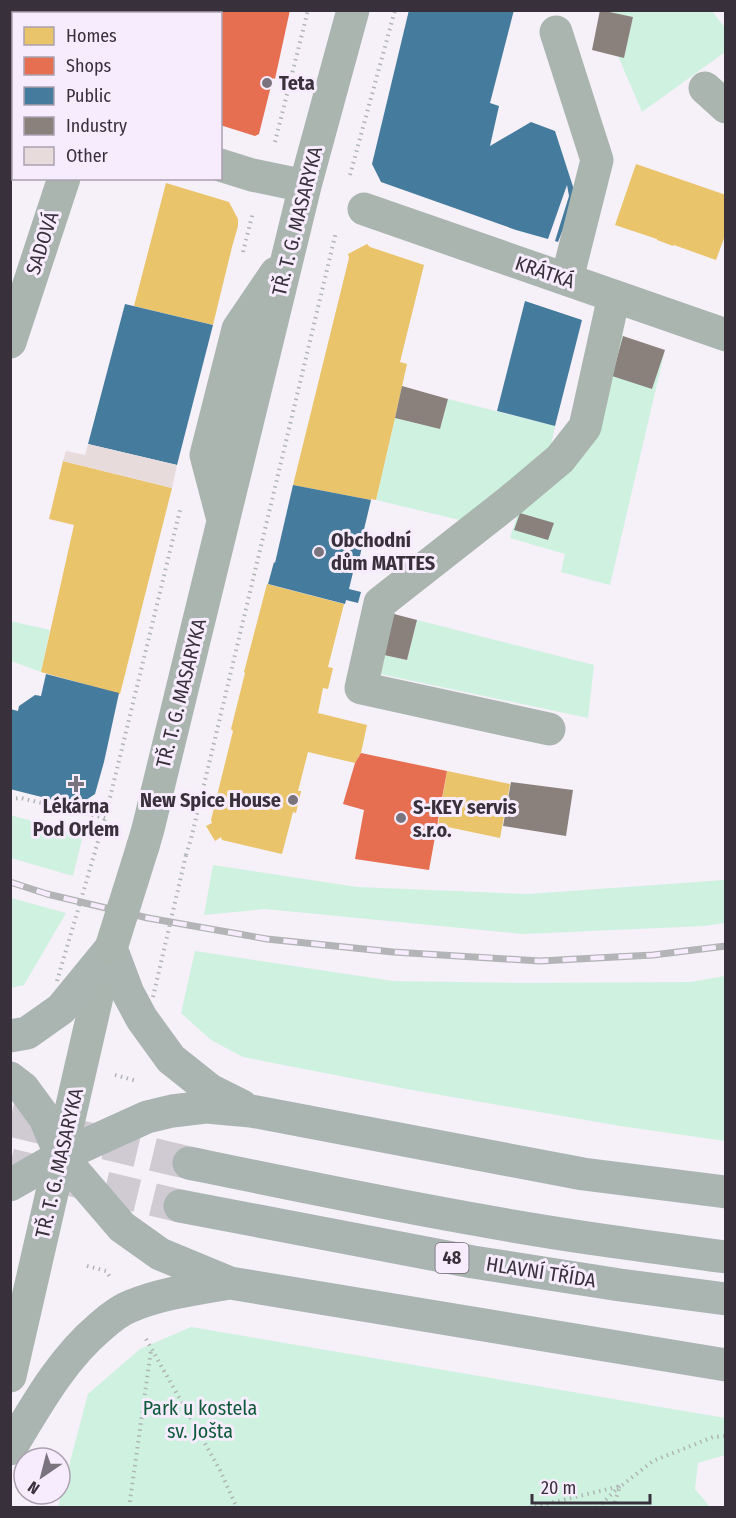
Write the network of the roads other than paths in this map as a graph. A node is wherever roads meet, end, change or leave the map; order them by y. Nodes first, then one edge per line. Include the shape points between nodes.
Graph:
1 (353, 10) edge
2 (376, 10) edge
3 (556, 32) dead end
4 (334, 80) junction
5 (222, 166) edge
6 (62, 180) edge
7 (304, 186) junction
8 (350, 206) road end
9 (567, 279) junction
10 (614, 296) junction
11 (726, 335) edge
12 (10, 342) edge
13 (549, 729) dead end
14 (111, 948) joint
15 (104, 989) junction
16 (10, 1036) edge
17 (10, 1078) edge
18 (251, 1111) junction
19 (61, 1156) junction
20 (189, 1163) tunnel mouth
21 (10, 1185) edge
22 (726, 1192) edge
23 (180, 1206) tunnel mouth
24 (726, 1257) edge
25 (230, 1283) junction
26 (726, 1299) edge
27 (726, 1365) edge
28 (10, 1376) edge
29 (10, 1449) edge

1 - 4 street, TŘ. T. G. MASARYKA
2 - 4 street
3 - 9 street via 597,160
4 - 7 street, TŘ. T. G. MASARYKA
5 - 7 street
6 - 12 street, SADOVÁ
7 - 14 street, TŘ. T. G. MASARYKA, bridge via 148,829
8 - 9 street, KRÁTKÁ
9 - 10 street, KRÁTKÁ
10 - 11 street, KRÁTKÁ
10 - 13 street via 585,427 560,459 380,603 361,688
14 - 15 main road
15 - 16 main road via 61,1009 27,1033
15 - 18 main road via 142,1019 171,1059 210,1090
15 - 19 street, TŘ. T. G. MASARYKA
17 - 19 main road via 23,1088 45,1118
18 - 19 main road via 206,1107 172,1111 147,1117
18 - 22 main road via 583,1173
19 - 21 main road
19 - 25 main road via 122,1227 160,1254
19 - 28 street, TŘ. T. G. MASARYKA
20 - 24 main road, 48 via 480,1221
23 - 26 main road, HLAVNÍ TŘÍDA / 48 via 473,1262
25 - 27 main road
25 - 29 main road via 175,1292 129,1306 109,1319 62,1366

